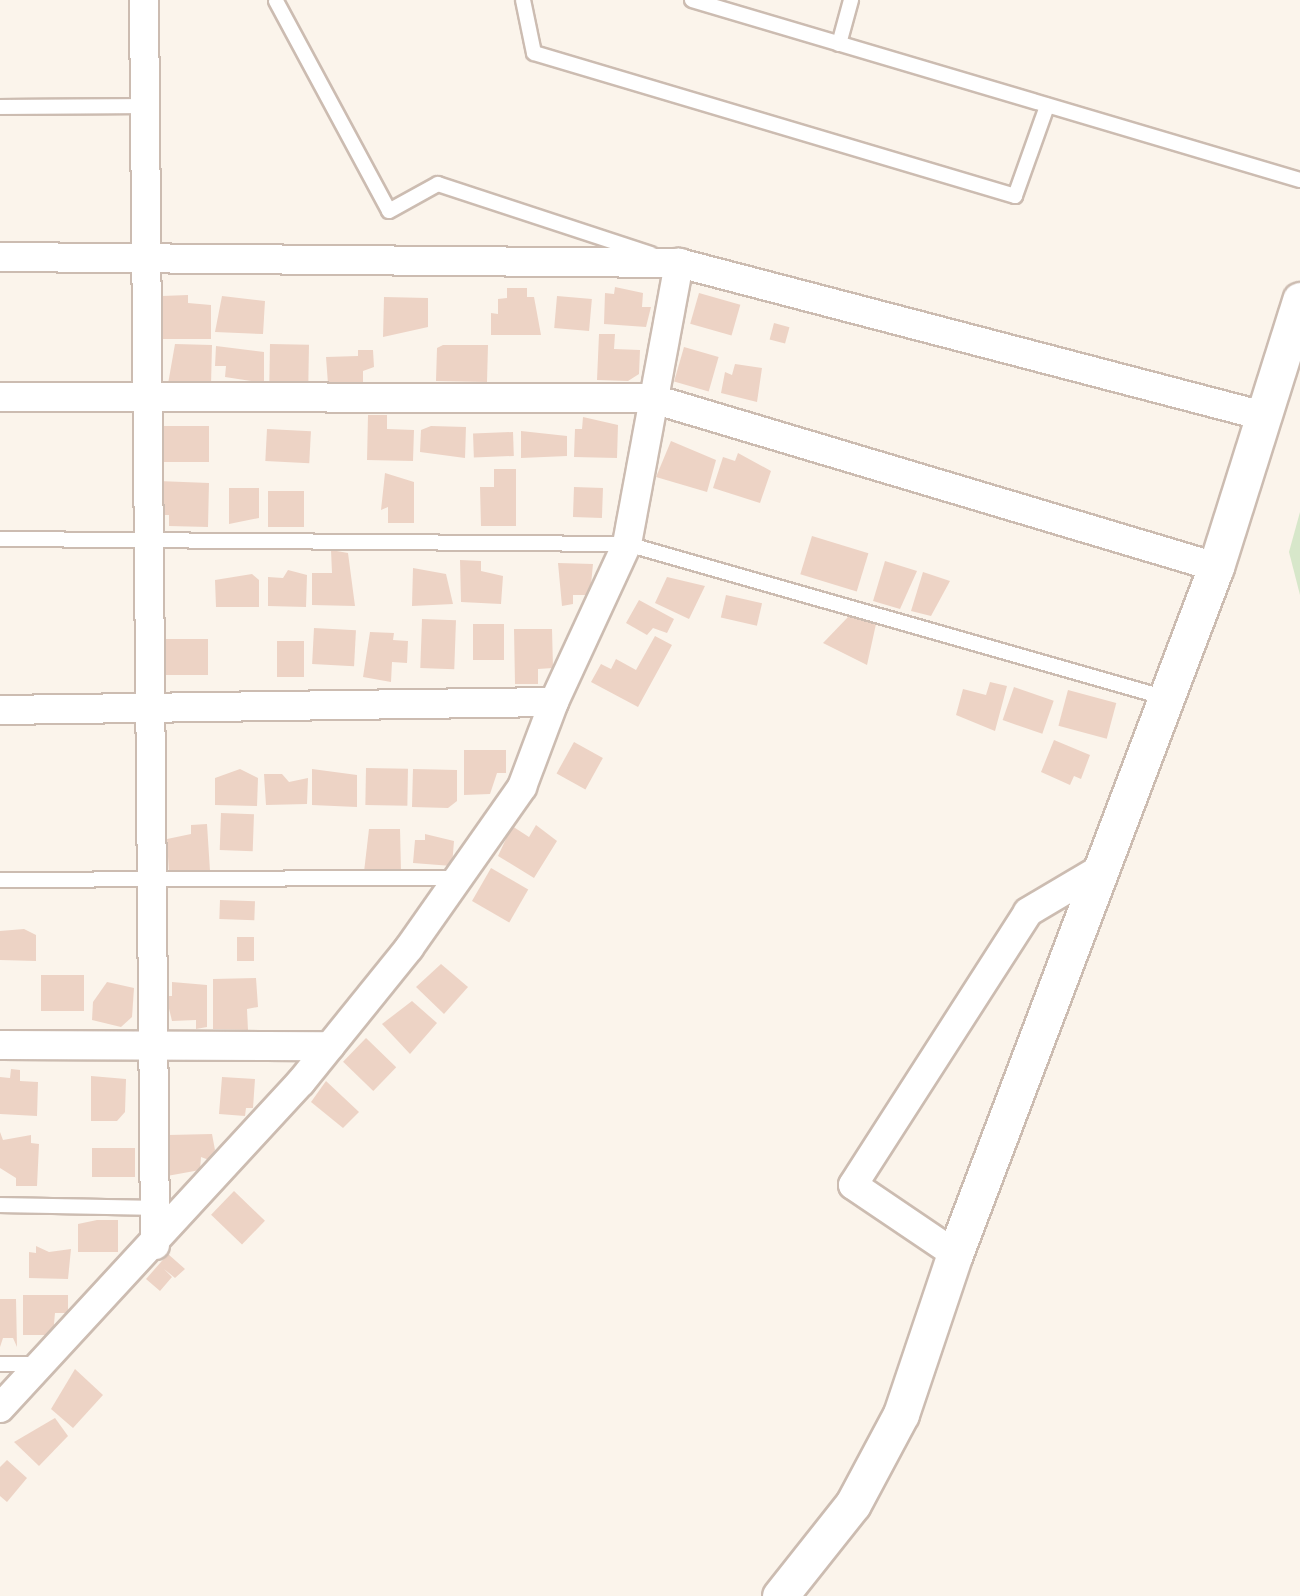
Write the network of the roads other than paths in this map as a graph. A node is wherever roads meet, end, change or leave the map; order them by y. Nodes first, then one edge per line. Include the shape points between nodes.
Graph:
1 (144, 0) edge
2 (523, 0) edge
3 (692, 0) edge
4 (851, 0) edge
5 (276, 1) edge
6 (839, 44) junction
7 (145, 106) junction
8 (1047, 106) junction
9 (0, 107) edge
10 (1300, 180) edge
11 (0, 257) edge
12 (145, 257) junction
13 (679, 264) junction
14 (1300, 300) edge
15 (146, 396) junction
16 (0, 397) edge
17 (650, 398) junction
18 (1264, 416) junction
19 (147, 536) junction
20 (0, 539) edge
21 (627, 544) junction
22 (1216, 567) junction
23 (1163, 696) junction
24 (554, 702) junction
25 (149, 708) junction
26 (0, 710) edge
27 (1101, 868) junction
28 (458, 878) junction
29 (0, 880) edge
30 (151, 880) junction
31 (0, 1045) edge
32 (153, 1045) junction
33 (330, 1046) junction
34 (0, 1205) edge
35 (154, 1208) junction
36 (155, 1245) junction
37 (955, 1254) junction
38 (0, 1364) edge
39 (40, 1364) junction
40 (0, 1408) edge
41 (780, 1596) edge

1 - 7 street
2 - 8 lane via 534,53 1015,196
3 - 6 lane
4 - 6 lane
5 - 13 lane via 389,211 438,184
6 - 8 lane
7 - 9 lane
7 - 12 street
8 - 10 lane
11 - 12 street
12 - 13 street
12 - 15 street
13 - 17 street
13 - 18 street
14 - 18 street
15 - 16 street
15 - 17 street
15 - 19 street
17 - 21 street
17 - 22 street
18 - 22 street
19 - 20 lane
19 - 21 lane
19 - 25 street
21 - 23 lane
21 - 24 street
22 - 23 street
23 - 27 street
24 - 25 street
24 - 28 street via 522,787
25 - 26 street
25 - 30 street
27 - 37 street
27 - 37 street via 1028,912 853,1185
28 - 30 lane
28 - 33 street
29 - 30 lane
30 - 32 street
31 - 32 street
32 - 33 street
32 - 35 street
33 - 36 street
34 - 35 lane
35 - 36 street
36 - 39 street
37 - 41 street via 901,1414 853,1504
38 - 39 lane
39 - 40 street

